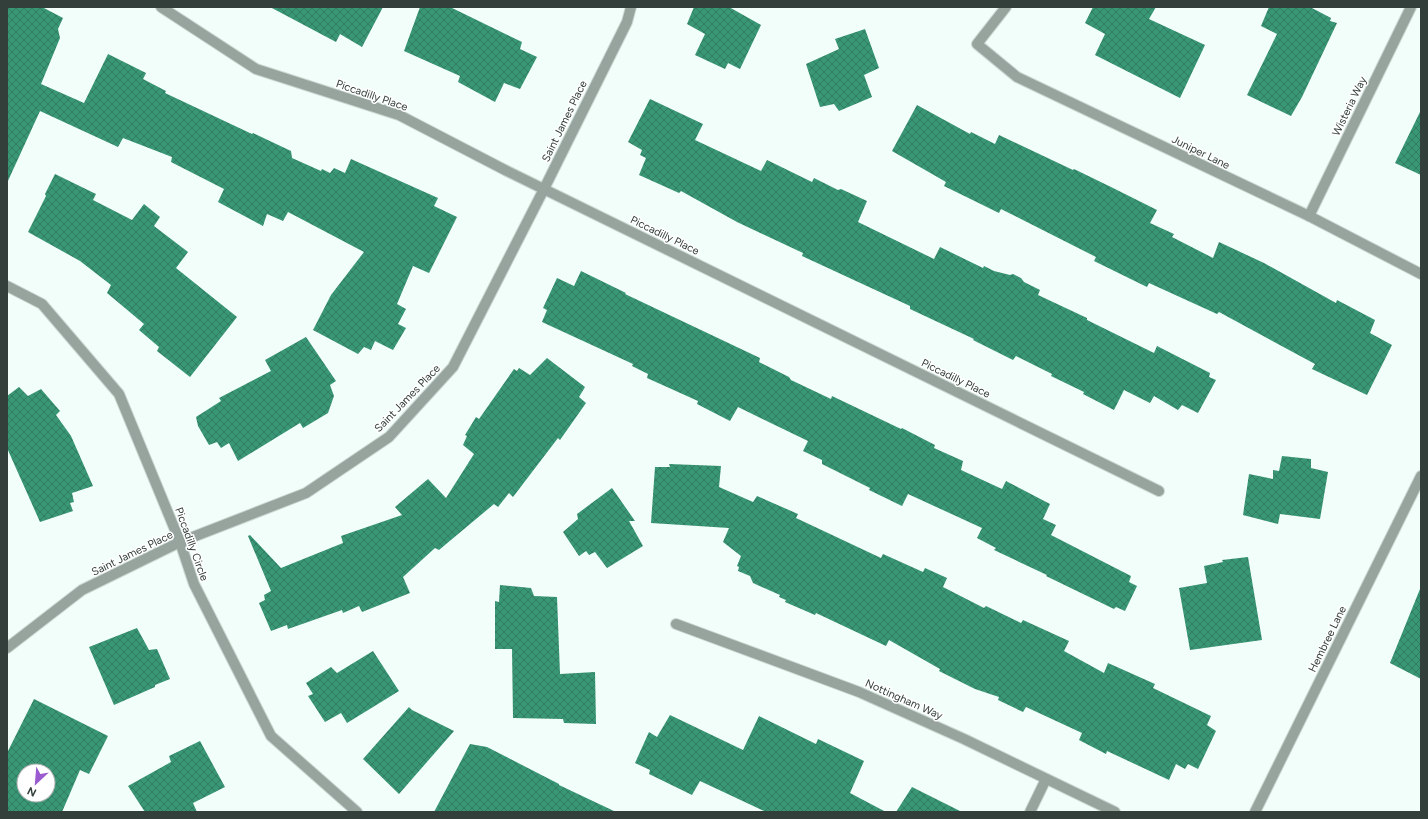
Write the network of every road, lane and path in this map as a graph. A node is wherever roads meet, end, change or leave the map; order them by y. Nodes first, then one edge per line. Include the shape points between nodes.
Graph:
1 (161, 7) edge
2 (631, 7) edge
3 (1006, 7) edge
4 (1411, 7) edge
5 (544, 189) junction
6 (1309, 216) junction
7 (1421, 274) edge
8 (7, 286) edge
9 (1421, 476) edge
10 (1159, 491) dead end
11 (180, 542) junction
12 (676, 624) dead end
13 (7, 648) edge
14 (1046, 779) junction
15 (357, 812) edge
16 (1030, 812) edge
17 (1115, 812) edge
18 (1254, 812) edge

1 - 5 street, Piccadilly Place via 256,69 399,115
2 - 5 street, Saint James Place via 627,22
3 - 6 street, Juniper Lane via 977,44 1017,77
4 - 6 street, Wisteria Way
5 - 10 street, Piccadilly Place
5 - 11 street, Saint James Place via 453,367 389,437 306,493
6 - 7 street, Juniper Lane
8 - 11 street, Piccadilly Circle via 42,304 119,394
9 - 18 street, Hembree Lane
11 - 13 street, Saint James Place via 82,590
11 - 15 street, Piccadilly Circle via 194,584 271,736
12 - 14 street, Nottingham Way via 859,692
14 - 16 street
14 - 17 street, Nottingham Way

